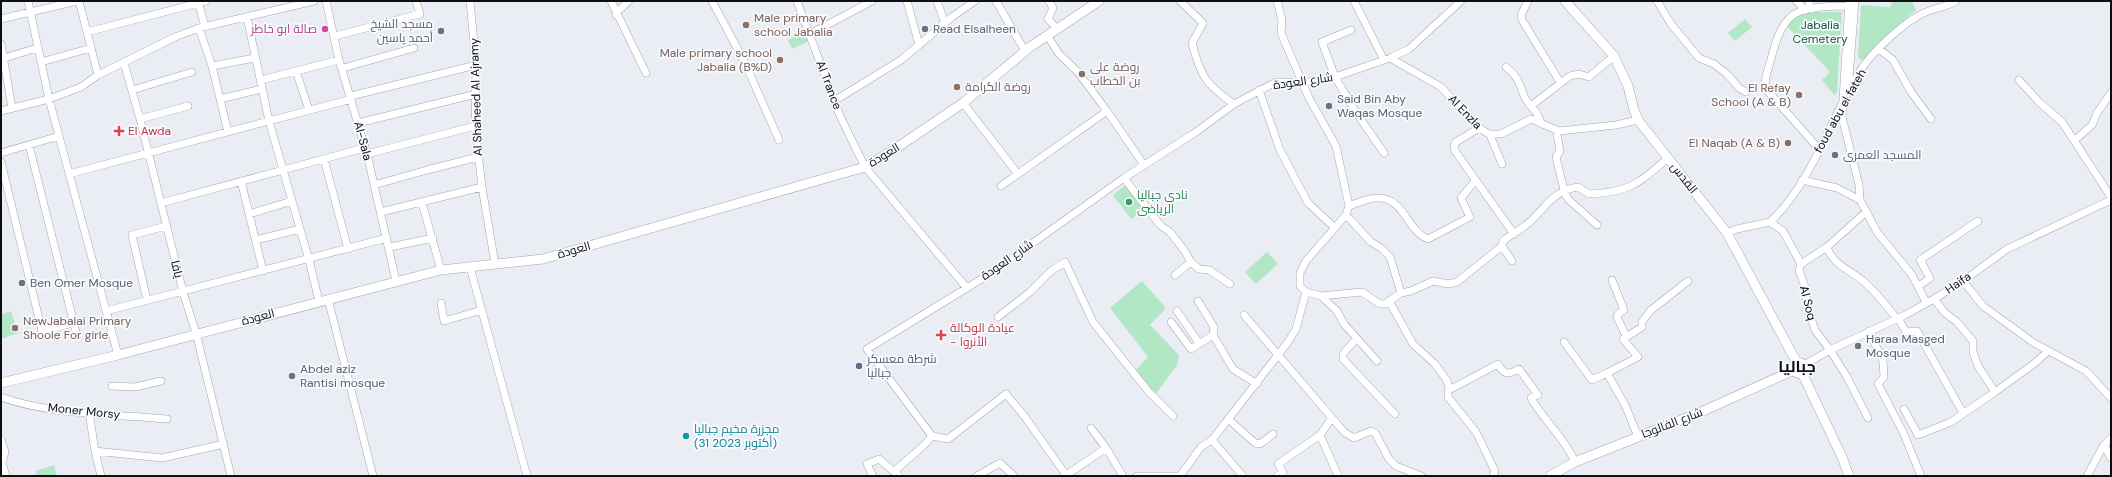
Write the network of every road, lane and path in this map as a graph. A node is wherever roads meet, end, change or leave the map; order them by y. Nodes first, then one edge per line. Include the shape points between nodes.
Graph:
1 (28, 1) edge
2 (78, 1) edge
3 (314, 1) edge
4 (326, 1) edge
5 (416, 1) edge
6 (470, 1) edge
7 (611, 1) edge
8 (629, 1) edge
9 (712, 1) edge
10 (797, 1) edge
11 (872, 1) edge
12 (907, 1) edge
13 (937, 1) edge
14 (975, 1) edge
15 (996, 1) edge
16 (1049, 1) edge
17 (1099, 1) edge
18 (1180, 1) edge
19 (1277, 1) edge
20 (1354, 1) edge
21 (1461, 1) edge
22 (1528, 1) edge
23 (1565, 1) edge
24 (1657, 1) edge
25 (1796, 1) edge
26 (1808, 1) edge
27 (1855, 1) edge
28 (1956, 1) edge
29 (201, 2) edge
30 (1849, 4) edge
31 (1809, 10) junction
32 (30, 13) junction
33 (616, 15) junction
34 (247, 17) junction
35 (1, 19) edge
36 (946, 23) junction
37 (202, 27) junction
38 (1057, 29) junction
39 (1351, 30) dead end
40 (87, 32) junction
41 (810, 34) junction
42 (1047, 35) junction
43 (335, 36) junction
44 (1, 44) edge
45 (919, 45) junction
46 (37, 48) junction
47 (91, 48) junction
48 (414, 48) dead end
49 (1880, 49) junction
50 (1025, 52) junction
51 (1614, 56) junction
52 (3, 58) edge
53 (255, 58) junction
54 (1387, 59) junction
55 (339, 60) junction
56 (41, 62) junction
57 (124, 62) junction
58 (476, 65) junction
59 (212, 66) junction
60 (1506, 67) dead end
61 (343, 68) junction
62 (296, 71) junction
63 (192, 72) dead end
64 (646, 73) dead end
65 (98, 75) junction
66 (1335, 78) junction
67 (260, 80) junction
68 (2020, 80) dead end
69 (1560, 82) junction
70 (1302, 83) junction
71 (262, 89) junction
72 (132, 90) junction
73 (1259, 90) junction
74 (1746, 92) dead end
75 (2111, 93) edge
76 (476, 94) junction
77 (351, 96) junction
78 (220, 99) junction
79 (49, 100) junction
80 (1843, 100) junction
81 (834, 101) junction
82 (963, 103) junction
83 (1234, 104) junction
84 (1532, 105) junction
85 (188, 106) dead end
86 (12, 108) junction
87 (309, 110) junction
88 (1, 111) edge
89 (1107, 111) junction
90 (140, 119) junction
91 (1931, 119) dead end
92 (269, 120) junction
93 (1638, 120) junction
94 (358, 123) junction
95 (1541, 123) junction
96 (475, 126) junction
97 (1479, 128) junction
98 (1559, 131) junction
99 (228, 132) junction
100 (1490, 134) junction
101 (59, 136) junction
102 (780, 140) dead end
103 (2075, 140) junction
104 (29, 145) junction
105 (1819, 149) junction
106 (365, 151) junction
107 (1, 153) edge
108 (148, 153) junction
109 (1384, 153) dead end
110 (478, 158) junction
111 (1668, 158) junction
112 (324, 159) junction
113 (1, 162) edge
114 (1502, 164) dead end
115 (1144, 165) junction
116 (865, 167) junction
117 (284, 170) junction
118 (69, 174) junction
119 (1018, 174) junction
120 (1124, 178) junction
121 (1802, 180) junction
122 (241, 181) junction
123 (1475, 181) junction
124 (374, 185) junction
125 (1001, 186) dead end
126 (482, 187) junction
127 (1565, 190) junction
128 (2111, 197) edge
129 (1860, 200) junction
130 (2111, 200) edge
131 (292, 201) junction
132 (161, 203) junction
133 (422, 203) junction
134 (1349, 206) junction
135 (381, 212) junction
136 (1866, 212) junction
137 (249, 214) junction
138 (1346, 215) junction
139 (1978, 221) dead end
140 (1770, 222) junction
141 (1597, 225) dead end
142 (166, 226) junction
143 (1335, 228) junction
144 (300, 229) junction
145 (1727, 233) junction
146 (1514, 234) junction
147 (387, 238) junction
148 (433, 238) junction
149 (256, 240) junction
150 (1502, 246) junction
151 (390, 248) junction
152 (1827, 248) junction
153 (348, 249) junction
154 (309, 260) junction
155 (1512, 261) dead end
156 (1191, 262) junction
157 (495, 264) junction
158 (1801, 264) junction
159 (470, 267) junction
160 (441, 270) junction
161 (263, 272) junction
162 (1175, 275) dead end
163 (1612, 280) dead end
164 (396, 281) junction
165 (1688, 281) dead end
166 (1963, 281) junction
167 (1230, 284) dead end
168 (1919, 286) junction
169 (966, 288) junction
170 (182, 292) junction
171 (1306, 292) junction
172 (1401, 292) junction
173 (1321, 296) junction
174 (1934, 299) junction
175 (147, 300) junction
176 (323, 300) junction
177 (1198, 301) dead end
178 (1389, 301) junction
179 (1926, 302) junction
180 (441, 303) dead end
181 (482, 310) junction
182 (106, 311) junction
183 (1176, 311) dead end
184 (1244, 315) dead end
185 (998, 316) dead end
186 (1898, 318) junction
187 (1170, 322) dead end
188 (73, 323) junction
189 (1869, 331) junction
190 (196, 333) junction
191 (1213, 335) junction
192 (76, 336) dead end
193 (1626, 336) junction
194 (1356, 339) junction
195 (1564, 342) dead end
196 (1199, 343) junction
197 (1830, 350) junction
198 (2048, 351) junction
199 (118, 355) junction
200 (1278, 357) junction
201 (1377, 361) dead end
202 (1799, 368) junction
203 (1607, 373) junction
204 (161, 381) dead end
205 (1, 383) edge
206 (1257, 384) junction
207 (112, 386) dead end
208 (1449, 390) junction
209 (1995, 392) junction
210 (1, 397) edge
211 (2111, 398) edge
212 (1904, 409) dead end
213 (89, 412) junction
214 (1963, 413) junction
215 (1395, 414) dead end
216 (1173, 416) dead end
217 (1868, 418) dead end
218 (167, 419) dead end
219 (1228, 419) junction
220 (1331, 419) junction
221 (1091, 428) dead end
222 (1273, 434) dead end
223 (1320, 434) junction
224 (932, 436) junction
225 (1638, 437) junction
226 (2111, 438) edge
227 (1, 440) edge
228 (1212, 440) junction
229 (224, 444) junction
230 (2104, 445) junction
231 (1106, 448) junction
232 (94, 451) junction
233 (2111, 458) edge
234 (1575, 462) junction
235 (897, 474) edge
236 (6, 476) edge
237 (101, 476) edge
238 (231, 476) edge
239 (373, 476) edge
240 (527, 476) edge
241 (873, 476) edge
242 (977, 476) edge
243 (1014, 476) edge
244 (1065, 476) edge
245 (1123, 476) edge
246 (1137, 476) edge
247 (1180, 476) edge
248 (1243, 476) edge
249 (1278, 476) edge
250 (1338, 476) edge
251 (1421, 476) edge
252 (1493, 476) edge
253 (1550, 476) edge
254 (1849, 476) edge
255 (1921, 476) edge
256 (2087, 476) edge

1 - 32 street
2 - 32 street
2 - 40 street
3 - 34 street
4 - 43 street, Al-Sala
5 - 43 street via 420,14
6 - 58 street, Al Shaheed Al Ajramy
7 - 33 street
8 - 33 street
9 - 102 street via 744,61
10 - 41 street, Al Trance
11 - 41 street
12 - 45 street
13 - 36 street
14 - 36 street
15 - 50 street
16 - 38 street via 1053,8 1048,19
17 - 38 main road, العودة
18 - 83 street via 1203,23 1192,43 1201,72 1214,90
19 - 70 street via 1282,20 1281,33
20 - 54 street
21 - 54 street, شارع العودة via 1409,49
22 - 69 street via 1521,15 1522,20
23 - 51 main road, القدس
24 - 74 street via 1671,24 1699,58 1714,64
25 - 31 street
26 - 31 street
27 - 80 street via 1848,91
28 - 49 street, foud abu el fateh via 1941,9 1920,15
29 - 37 street
29 - 40 street
30 - 31 street
30 - 80 street
31 - 105 street via 1795,12 1777,36 1765,87
32 - 35 street
32 - 46 street
33 - 64 street
34 - 37 street
34 - 53 street
36 - 45 street
37 - 57 street via 175,36
37 - 59 street
38 - 42 main road, العودة
39 - 66 street via 1322,42
40 - 47 street
41 - 81 street, Al Trance
42 - 50 main road, العودة
42 - 89 street via 1059,54 1077,71
43 - 55 street, Al-Sala
44 - 52 street
45 - 81 street via 901,60
46 - 52 street
46 - 56 street
47 - 56 street
47 - 65 street
48 - 61 street
49 - 80 street, foud abu el fateh via 1860,70
49 - 91 street via 1894,60 1911,92
50 - 82 main road, العودة
51 - 69 street via 1589,77 1579,74
51 - 93 main road, القدس via 1628,86
52 - 86 street
53 - 59 street
53 - 67 street
54 - 66 street, شارع العودة
54 - 97 street, Al Enzla via 1441,87
55 - 61 street, Al-Sala
55 - 62 street
56 - 79 street
57 - 65 street
57 - 72 street, يافا
58 - 76 street, Al Shaheed Al Ajramy
58 - 77 street
59 - 78 street
60 - 84 street via 1519,80 1524,96
61 - 77 street, Al-Sala
62 - 67 street
62 - 87 street
63 - 72 street
65 - 79 street via 81,87
66 - 70 street, شارع العودة
66 - 109 street
67 - 71 street
68 - 103 street via 2039,102 2062,122
69 - 84 street
70 - 73 street, شارع العودة via 1276,82
70 - 134 street via 1336,146
71 - 78 street
71 - 92 street
72 - 90 street, يافا
73 - 83 street, شارع العودة
73 - 143 street via 1280,150 1305,198
75 - 103 street via 2092,125
76 - 94 street
76 - 96 street, Al Shaheed Al Ajramy
77 - 87 street via 348,100
77 - 94 street, Al-Sala
78 - 99 street
79 - 86 street
79 - 101 street
80 - 105 street, foud abu el fateh
80 - 129 street via 1845,135
81 - 116 street, Al Trance
82 - 116 main road, العودة
82 - 119 street
83 - 115 street, شارع العودة
84 - 95 street
85 - 90 street
86 - 88 street
87 - 92 street
89 - 115 street
89 - 119 street
90 - 108 street, يافا
92 - 99 street
92 - 117 street
93 - 98 street, Al Enzla
93 - 111 main road, القدس
94 - 106 street, Al-Sala
95 - 98 street, Al Enzla
95 - 100 street, Al Enzla via 1531,120 1501,134
96 - 106 street
96 - 110 street, Al Shaheed Al Ajramy
97 - 100 street, Al Enzla
97 - 123 street via 1462,137 1454,146
98 - 127 street via 1557,134 1560,151 1556,157
99 - 108 street
100 - 114 street
101 - 104 street
101 - 118 street
103 - 128 street
104 - 107 street
104 - 188 street
105 - 121 street, foud abu el fateh
106 - 112 street
106 - 124 street, Al-Sala
108 - 118 street
108 - 132 street, يافا
110 - 124 street
110 - 126 street, Al Shaheed Al Ajramy
111 - 127 street via 1640,182 1624,190 1589,194 1578,186
111 - 145 main road, القدس
112 - 117 street
112 - 153 street
113 - 188 street via 42,331
115 - 120 street, شارع العودة
116 - 157 main road, العودة via 542,259
116 - 169 street, Al Trance
117 - 122 street
117 - 131 street
118 - 182 street
119 - 125 street
120 - 156 street
120 - 169 street, شارع العودة
121 - 129 street via 1837,188
121 - 140 street, foud abu el fateh via 1780,213
122 - 132 street
122 - 137 street
123 - 134 street via 1460,198 1470,217 1428,239 1422,237 1404,212 1381,198 1372,198
123 - 146 street
124 - 135 street, Al-Sala
126 - 133 street
126 - 157 street, Al Shaheed Al Ajramy
127 - 141 street via 1569,200
127 - 146 street via 1542,207 1534,218
129 - 136 street
130 - 166 street, Haifa via 2006,249
131 - 137 street
131 - 144 street
132 - 142 street, يافا
133 - 135 street
133 - 148 street
134 - 138 street
135 - 147 street, Al-Sala
136 - 152 street
136 - 168 street via 1877,232
137 - 149 street
138 - 143 street
138 - 172 street via 1371,242 1390,257
139 - 168 street via 1920,260 1930,278
140 - 145 street
140 - 158 street, Al Soq via 1783,231
142 - 170 street, يافا
142 - 175 street via 132,235
143 - 171 street via 1306,261 1300,273 1300,286
144 - 149 street
144 - 154 street
145 - 202 main road, القدس
146 - 150 street via 1503,241
147 - 151 street, Al-Sala
147 - 153 street
148 - 151 street
148 - 160 street
149 - 161 street
150 - 155 street
150 - 172 street via 1458,282 1448,284 1433,280 1411,291
151 - 164 street, Al-Sala
152 - 158 street
152 - 186 street via 1836,262 1882,299
153 - 154 street
154 - 161 street
154 - 176 street
156 - 162 street
156 - 167 street via 1199,269 1209,270
157 - 159 main road, العودة
158 - 197 street, Al Soq via 1799,270 1815,330
159 - 160 main road, العودة
159 - 181 street
160 - 164 main road, العودة
161 - 170 street
163 - 193 street via 1624,310 1617,317
164 - 176 main road, العودة
165 - 193 street via 1650,311 1642,322 1642,327
166 - 174 street, Haifa
166 - 198 street via 1983,306
168 - 179 street
169 - 224 street, شارع العودة via 867,349
170 - 175 street
170 - 190 street, يافا
171 - 173 street
171 - 200 street via 1296,329
172 - 178 street
173 - 178 street via 1362,292 1380,304
173 - 194 street via 1337,311
174 - 179 street, Haifa
174 - 209 street via 1973,341 1973,352 1978,366
175 - 182 street
176 - 190 main road, العودة
176 - 239 street
177 - 191 street via 1214,327
178 - 208 street via 1413,344 1435,364 1446,380
179 - 186 street, Haifa
180 - 181 street via 444,321
181 - 240 street
182 - 199 street
183 - 196 street
184 - 200 street
185 - 216 street via 1064,262 1093,322 1148,391
186 - 189 street, Haifa
186 - 214 street via 1906,332 1917,331
187 - 196 street via 1191,349
188 - 192 street
189 - 197 street, Haifa
189 - 255 street via 1883,362 1884,377 1878,384 1903,432
190 - 199 main road, العودة
190 - 229 street, يافا
191 - 196 street
191 - 206 street via 1233,368
193 - 203 street via 1623,339 1638,357
194 - 201 street
194 - 215 street via 1343,354 1344,359
195 - 203 street via 1592,380
197 - 202 street, Haifa
197 - 217 street, Al Soq
198 - 209 street
198 - 211 street via 2086,371
199 - 205 main road, العودة
200 - 206 street
200 - 220 street
202 - 225 main road, شارع الفالوجا
202 - 254 main road, القدس
203 - 225 street via 1626,407
204 - 207 street via 135,387
206 - 219 street
208 - 234 street via 1498,364 1505,374 1519,369 1538,395 1531,398 1540,414 1568,445
208 - 252 street via 1447,394 1450,400 1476,432 1495,471
209 - 214 street
210 - 213 street, Moner Morsy via 38,406
212 - 214 street via 1918,435 1951,422
213 - 218 street, Moner Morsy
213 - 232 street
219 - 222 street via 1255,443 1260,444
219 - 228 street
220 - 223 street
220 - 251 street via 1350,437 1354,438 1370,431 1374,433 1396,466
221 - 231 street
223 - 249 street via 1278,464 1283,472
223 - 250 street
224 - 235 street via 926,444 908,457
224 - 244 street via 948,439 1006,394
225 - 234 main road, شارع الفالوجا
226 - 230 street
227 - 236 street via 5,452 2,463
228 - 247 street via 1201,447
228 - 248 street
229 - 232 street via 162,458
229 - 238 street, يافا
230 - 233 street
230 - 256 street
231 - 244 street
231 - 245 street
232 - 237 street
234 - 253 main road, شارع الفالوجا
235 - 241 street via 880,459 867,464
242 - 243 street via 1000,463
246 - 247 street

